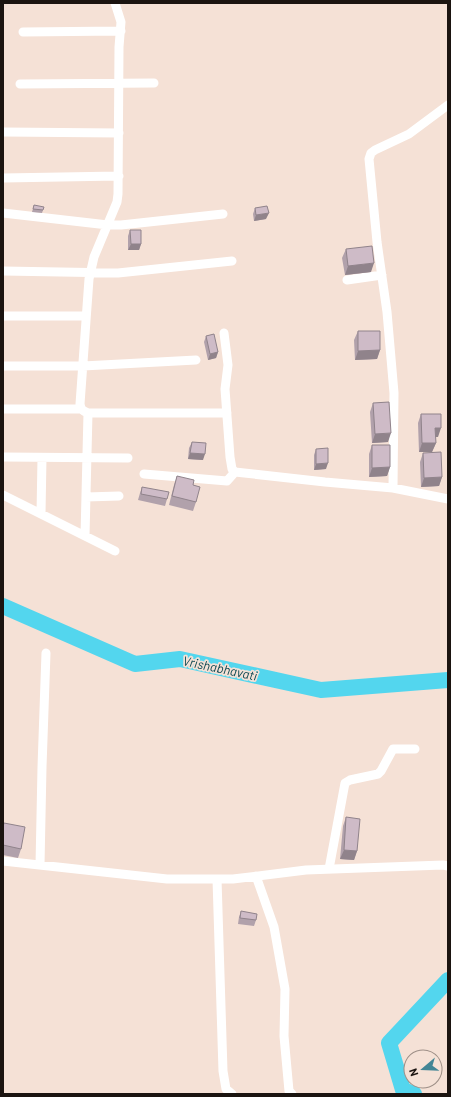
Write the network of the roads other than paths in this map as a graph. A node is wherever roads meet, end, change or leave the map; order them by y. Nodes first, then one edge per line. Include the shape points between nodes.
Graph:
1 (115, 3) edge
2 (121, 31) junction
3 (23, 32) dead end
4 (119, 83) junction
5 (154, 83) dead end
6 (20, 84) dead end
7 (448, 105) edge
8 (3, 132) edge
9 (119, 133) junction
10 (119, 176) junction
11 (3, 178) edge
12 (3, 213) edge
13 (223, 214) dead end
14 (108, 225) junction
15 (232, 261) dead end
16 (3, 271) edge
17 (90, 272) junction
18 (382, 275) junction
19 (347, 280) dead end
20 (3, 316) edge
21 (86, 316) junction
22 (224, 333) dead end
23 (196, 360) dead end
24 (3, 366) edge
25 (82, 366) junction
26 (3, 409) edge
27 (84, 411) junction
28 (227, 414) junction
29 (3, 457) edge
30 (42, 458) junction
31 (87, 458) junction
32 (128, 458) dead end
33 (235, 472) junction
34 (144, 474) dead end
35 (393, 488) junction
36 (3, 495) edge
37 (119, 496) dead end
38 (86, 497) junction
39 (448, 499) edge
40 (41, 514) junction
41 (85, 536) junction
42 (115, 551) dead end
43 (46, 653) dead end
44 (415, 749) dead end
45 (3, 861) edge
46 (40, 865) junction
47 (448, 866) edge
48 (329, 869) junction
49 (256, 876) junction
50 (217, 879) junction
51 (228, 1092) edge
52 (292, 1094) edge

1 - 2 street
2 - 3 street
2 - 4 street
4 - 5 street
4 - 6 street
4 - 9 street
7 - 18 street via 410,134 371,153 369,164
8 - 9 street
9 - 10 street
10 - 11 street
10 - 14 street via 117,202
12 - 14 street
13 - 14 street
14 - 17 street
15 - 17 street via 118,273
16 - 17 street
17 - 21 street
18 - 19 street
18 - 35 street via 394,393
20 - 21 street
21 - 25 street
22 - 28 street via 228,365 225,389
23 - 25 street
24 - 25 street
25 - 27 street via 80,404
26 - 27 street
27 - 28 street
27 - 31 street
28 - 33 street via 230,457
29 - 30 street
30 - 31 street
30 - 40 street
31 - 32 street
31 - 38 street
33 - 34 street via 227,481
33 - 35 street
35 - 39 street
36 - 40 street
37 - 38 street
38 - 41 street
40 - 41 street
41 - 42 street
43 - 46 street
44 - 48 street via 393,749 378,774 345,782
45 - 46 street
46 - 50 street via 167,879
47 - 48 street
48 - 49 street
49 - 50 street
49 - 52 street via 274,926 285,989 284,1036 289,1091
50 - 51 street via 223,1072

